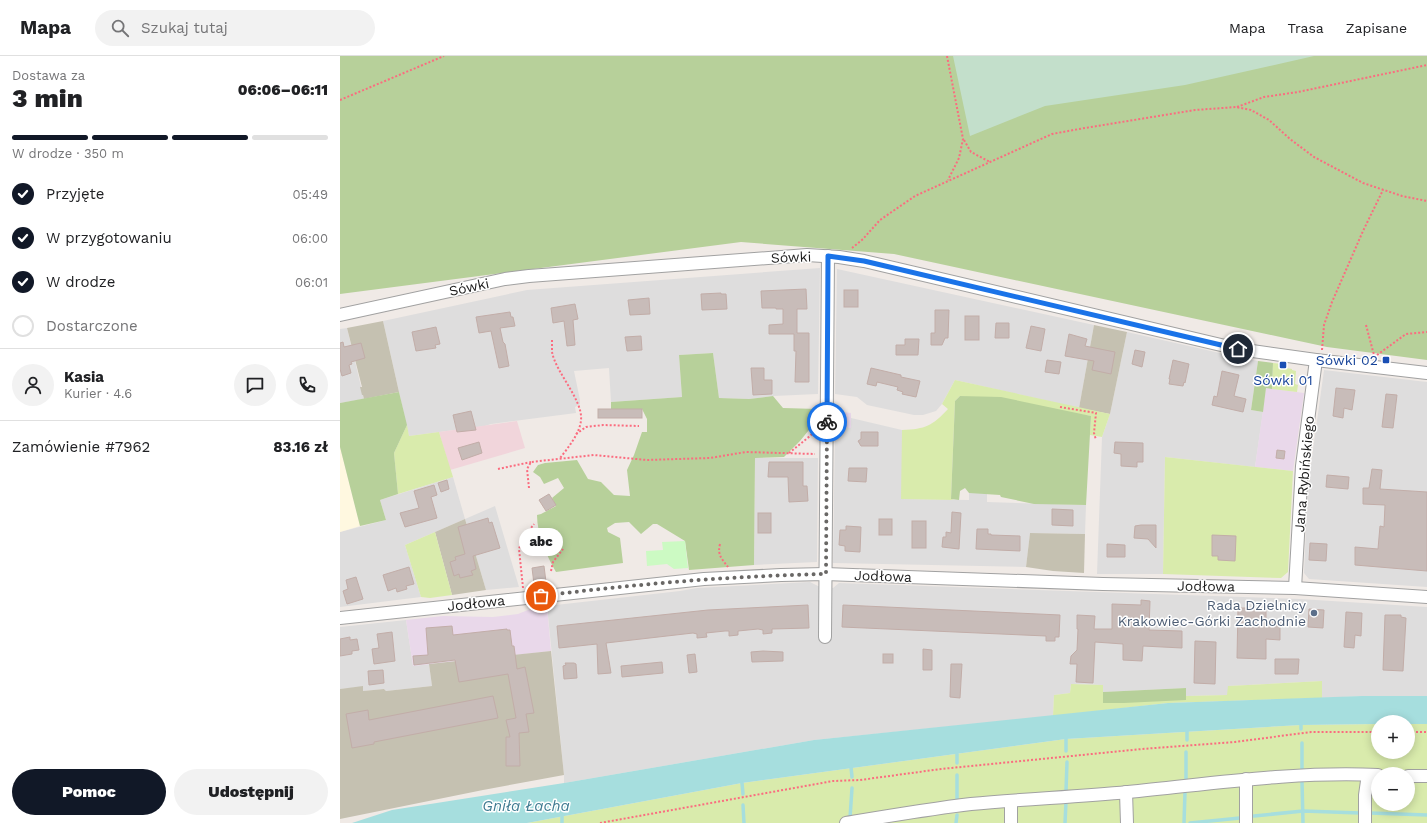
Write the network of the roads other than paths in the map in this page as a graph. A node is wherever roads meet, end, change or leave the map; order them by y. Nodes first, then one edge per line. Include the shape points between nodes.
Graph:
1 (834, 257) junction
2 (340, 315) edge
3 (1316, 360) junction
4 (1427, 373) edge
5 (826, 574) junction
6 (1295, 588) junction
7 (1427, 597) edge
8 (340, 618) edge
9 (825, 637) dead end
10 (1371, 775) edge
11 (1415, 776) edge
12 (1427, 776) edge
13 (1371, 778) edge
14 (1246, 779) junction
15 (1126, 792) junction
16 (1011, 801) junction
17 (900, 818) edge
18 (846, 823) edge
19 (1011, 823) edge
20 (1127, 823) edge
21 (1246, 823) edge
22 (1364, 823) edge

1 - 2 street, Sówki via 806,255 529,276
1 - 3 street, Sówki via 871,263 1238,349
1 - 5 street via 826,454
3 - 4 street, Sówki
3 - 6 street, Jana Rybińskiego via 1302,466
5 - 6 street, Jodłowa
5 - 8 street, Jodłowa via 704,579
5 - 9 street
6 - 7 street, Jodłowa
10 - 14 street
11 - 12 street
13 - 22 street via 1367,781
14 - 15 street
14 - 21 street
15 - 16 street
15 - 20 street
16 - 17 street via 973,804
16 - 19 street
17 - 18 street

